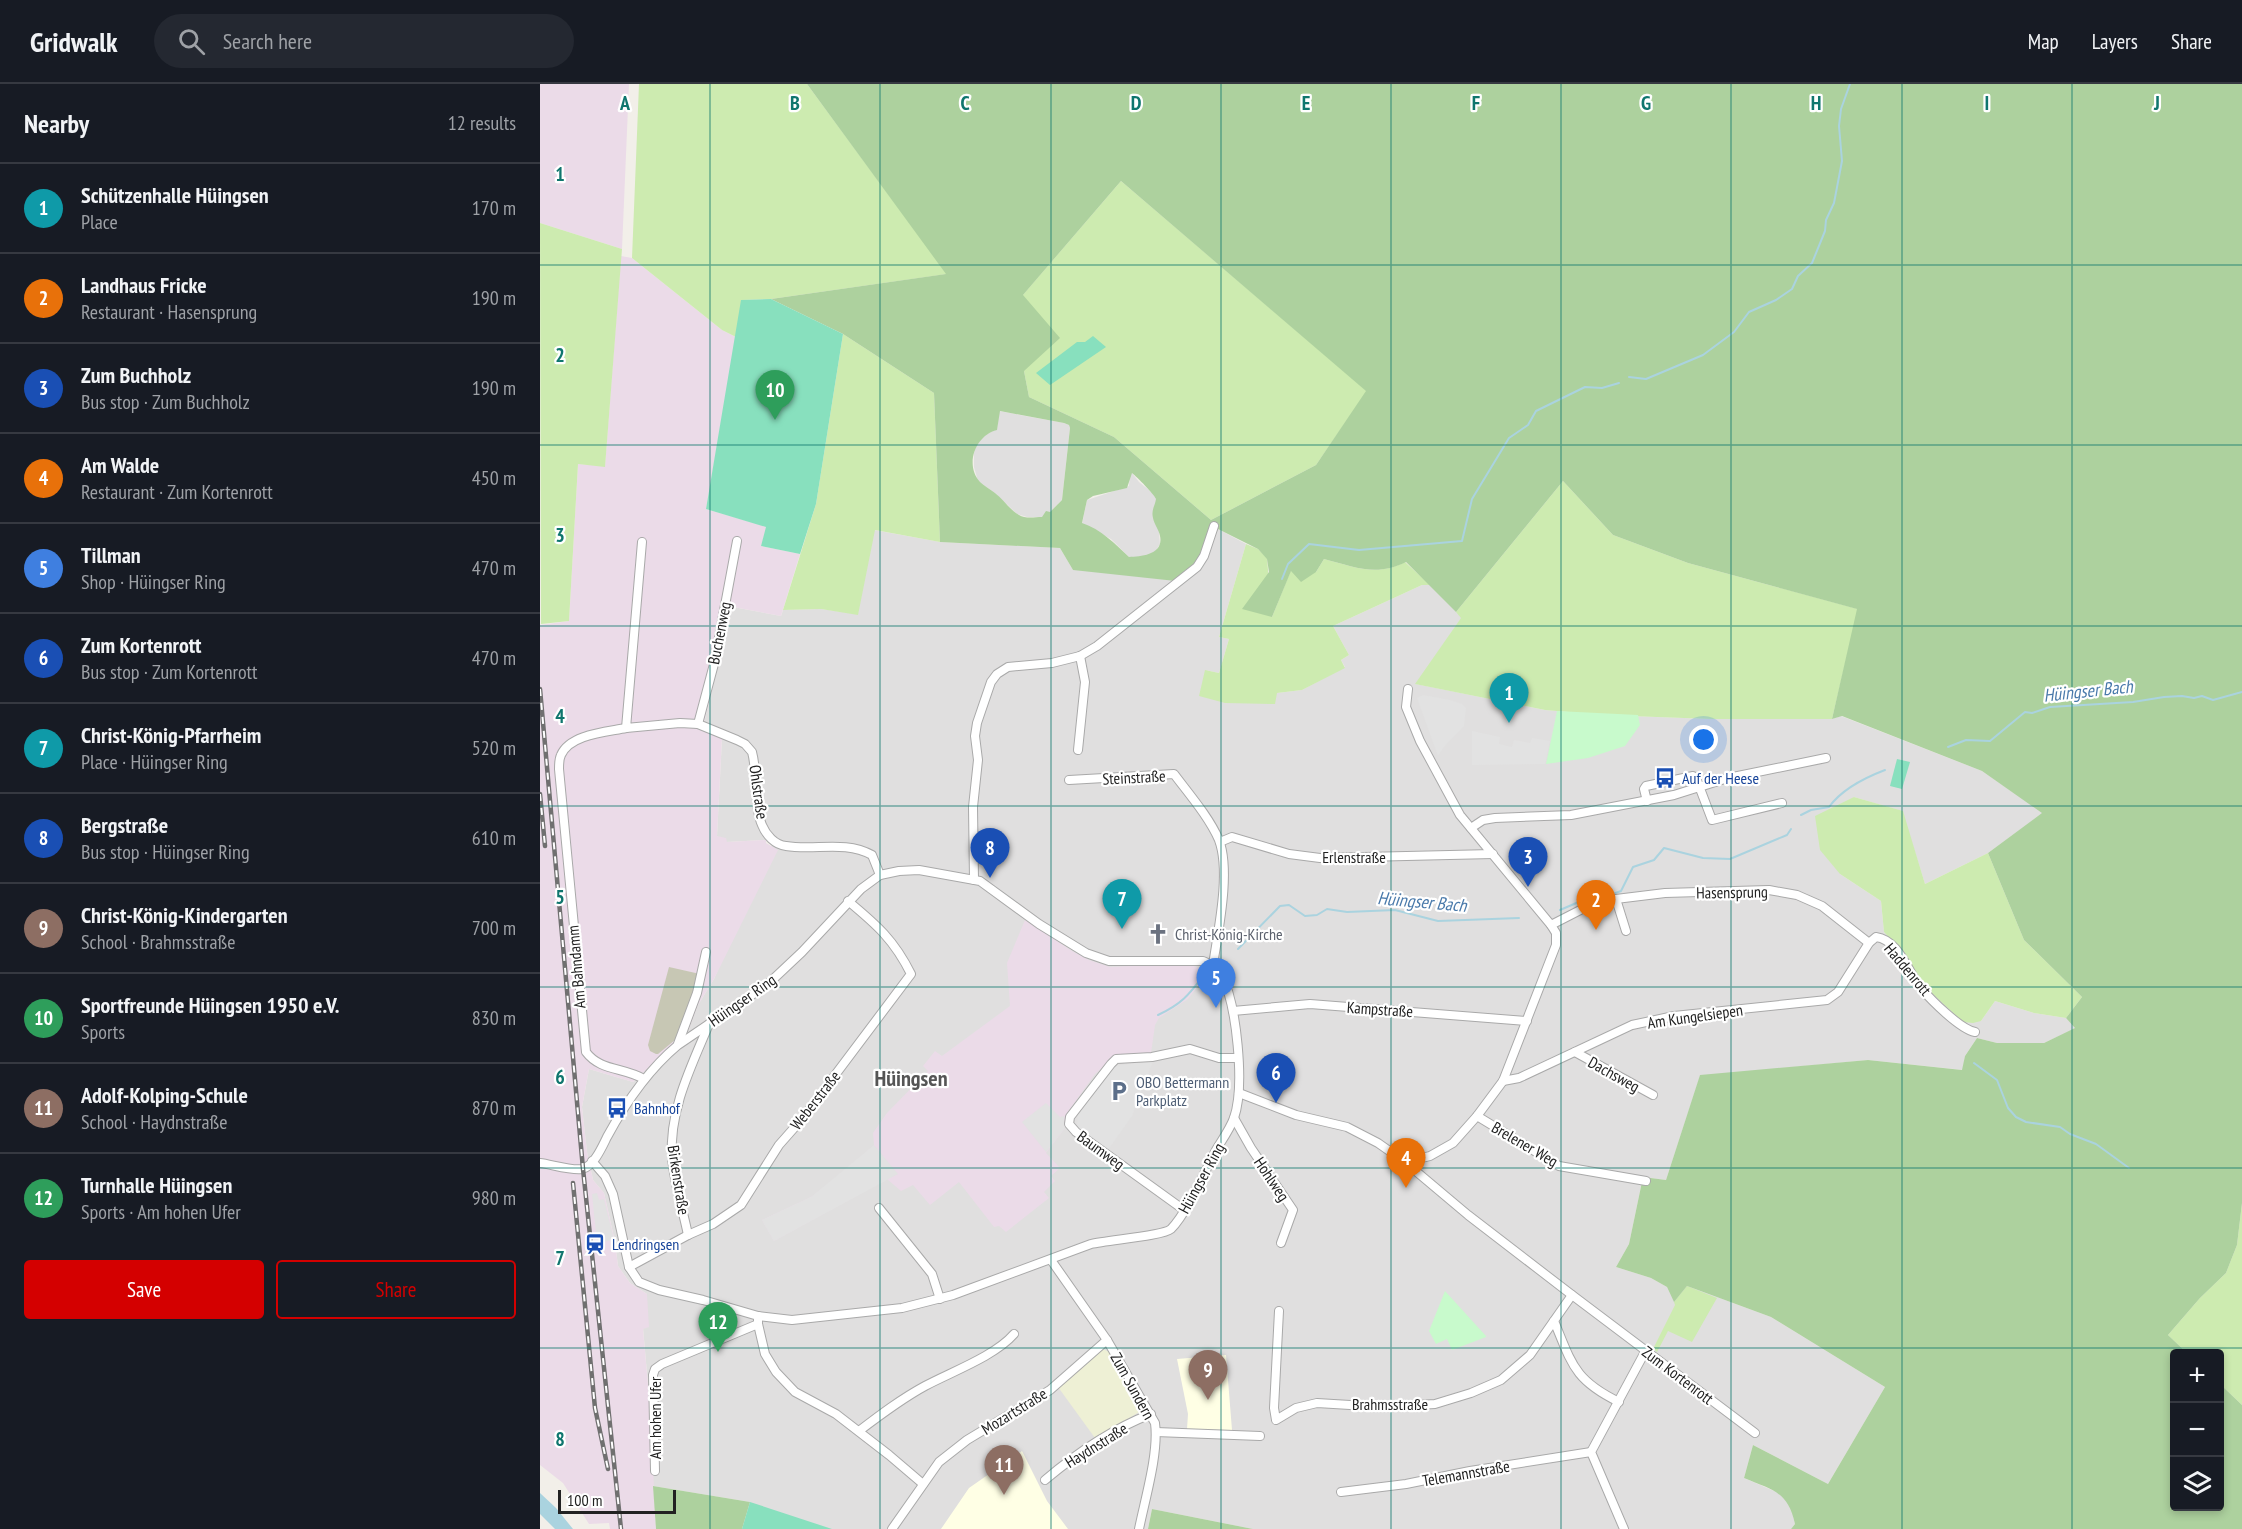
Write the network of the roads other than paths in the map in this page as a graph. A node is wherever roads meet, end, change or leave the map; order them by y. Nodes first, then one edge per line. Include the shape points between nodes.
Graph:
1 (1214, 526) dead end
2 (737, 540) dead end
3 (642, 542) dead end
4 (1080, 656) junction
5 (1408, 688) dead end
6 (698, 724) junction
7 (626, 728) junction
8 (567, 746) joint
9 (1078, 750) dead end
10 (1826, 758) dead end
11 (1069, 780) dead end
12 (1699, 787) junction
13 (1647, 801) junction
14 (1782, 803) dead end
15 (1471, 828) junction
16 (1220, 842) junction
17 (1493, 854) junction
18 (880, 875) junction
19 (974, 879) junction
20 (1616, 899) junction
21 (848, 901) junction
22 (1551, 925) junction
23 (1626, 931) dead end
24 (1869, 943) junction
25 (706, 952) dead end
26 (1213, 965) junction
27 (1233, 1011) junction
28 (1527, 1021) junction
29 (709, 1023) junction
30 (1975, 1032) dead end
31 (678, 1045) junction
32 (1575, 1052) junction
33 (1238, 1058) junction
34 (644, 1080) junction
35 (1503, 1081) junction
36 (1239, 1093) junction
37 (1653, 1095) dead end
38 (1477, 1116) junction
39 (1234, 1118) junction
40 (592, 1161) junction
41 (1405, 1162) junction
42 (540, 1163) edge
43 (1646, 1181) dead end
44 (879, 1208) dead end
45 (1184, 1210) junction
46 (688, 1235) junction
47 (1281, 1243) dead end
48 (1051, 1260) junction
49 (629, 1267) junction
50 (1572, 1295) junction
51 (940, 1299) junction
52 (1279, 1311) dead end
53 (758, 1320) junction
54 (1554, 1321) junction
55 (1014, 1334) dead end
56 (1107, 1340) junction
57 (1646, 1350) junction
58 (1619, 1402) junction
59 (1151, 1414) junction
60 (859, 1431) junction
61 (1156, 1432) junction
62 (1755, 1433) dead end
63 (1260, 1436) dead end
64 (1591, 1452) junction
65 (655, 1471) dead end
66 (1046, 1480) dead end
67 (922, 1484) junction
68 (1341, 1492) dead end
69 (892, 1529) edge
70 (1140, 1529) edge
71 (1624, 1529) edge

1 - 4 street via 1197,567
2 - 6 street, Buchenweg via 714,664
3 - 7 street
4 - 9 street via 1085,682
4 - 19 street via 1008,667 991,682 976,723
5 - 15 street via 1406,707 1420,741
6 - 7 street, Ohlstraße
6 - 18 street, Ohlstraße via 745,744 752,752 762,825 770,838 784,846 855,848 872,855
7 - 8 street, Ohlstraße via 577,739
8 - 34 street, Am Bahndamm via 560,755 559,769 584,1047 594,1062 631,1072
10 - 12 street
11 - 16 street, Steinstraße via 1174,774
12 - 13 street
12 - 13 street via 1694,776 1646,786
12 - 14 street via 1712,820
13 - 15 street via 1571,815 1494,818
15 - 17 street
16 - 17 street, Erlenstraße via 1232,837 1289,854 1320,858
16 - 26 street, Steinstraße via 1224,860
17 - 22 street
18 - 19 street via 919,870
18 - 21 street, Hüingser Ring
19 - 26 street via 1086,953 1109,961 1203,961
20 - 22 street, Hasensprung via 1594,903
20 - 23 street
20 - 24 street, Hasensprung via 1665,893 1769,890 1797,895 1822,906
21 - 29 street, Hüingser Ring via 768,984
21 - 46 street, Weberstraße via 885,933 911,974 779,1145 741,1205
22 - 28 street via 1556,945
24 - 30 street, Haddenrott via 1876,937 1891,945 1921,987 1964,1028
24 - 32 street, Am Kungelsiepen via 1838,992 1827,1000 1674,1016 1632,1025
25 - 31 street, Hüingser Ring via 698,993
26 - 27 street, Hüingser Ring via 1221,974
27 - 28 street, Kampstraße via 1310,1004
27 - 33 street, Hüingser Ring
28 - 35 street
29 - 31 street, Hüingser Ring
29 - 46 street, Birkenstraße via 681,1092 673,1130 672,1160
31 - 34 street, Hüingser Ring
32 - 35 street, Am Kungelsiepen via 1519,1078
32 - 37 street, Dachsweg
33 - 36 street, Hüingser Ring
33 - 45 street, Baumweg via 1219,1058 1190,1049 1116,1059 1070,1117 1069,1124 1076,1132
34 - 40 street, Hüingser Ring
35 - 38 street
36 - 39 street, Hüingser Ring
36 - 41 street, Zum Kortenrott via 1296,1115 1347,1126
38 - 41 street via 1443,1150
38 - 43 street, Brelener Weg via 1558,1166
39 - 45 street, Hüingser Ring
39 - 47 street, Hohlweg via 1293,1210
40 - 42 street via 583,1169
40 - 49 street via 613,1194
41 - 50 street, Zum Kortenrott
44 - 51 street via 932,1274
45 - 48 street, Hüingser Ring via 1170,1229 1161,1234 1110,1239
46 - 49 street, Weberstraße
48 - 51 street, Hüingser Ring
48 - 56 street, Zum Sundern
49 - 53 street, Hüingser Ring via 639,1282
50 - 54 street, Brahmsstraße
50 - 57 street, Zum Kortenrott
51 - 53 street, Hüingser Ring via 827,1317
52 - 54 street, Brahmsstraße via 1276,1420 1296,1408 1317,1403 1420,1406 1472,1393 1501,1380 1530,1355
53 - 60 street via 765,1354 776,1372 795,1392
53 - 65 street, Am hohen Ufer via 655,1369
54 - 58 street via 1586,1383
55 - 60 street via 1002,1346 921,1388
56 - 59 street, Zum Sundern
56 - 67 street, Mozartstraße via 1050,1390 967,1440 939,1462
57 - 58 street
57 - 62 street, Zum Kortenrott
58 - 64 street
59 - 61 street, Zum Sundern
59 - 66 street, Haydnstraße via 1103,1438
60 - 67 street
61 - 63 street
61 - 70 street, Zum Sundern
64 - 68 street, Telemannstraße
64 - 71 street
67 - 69 street, Mozartstraße

